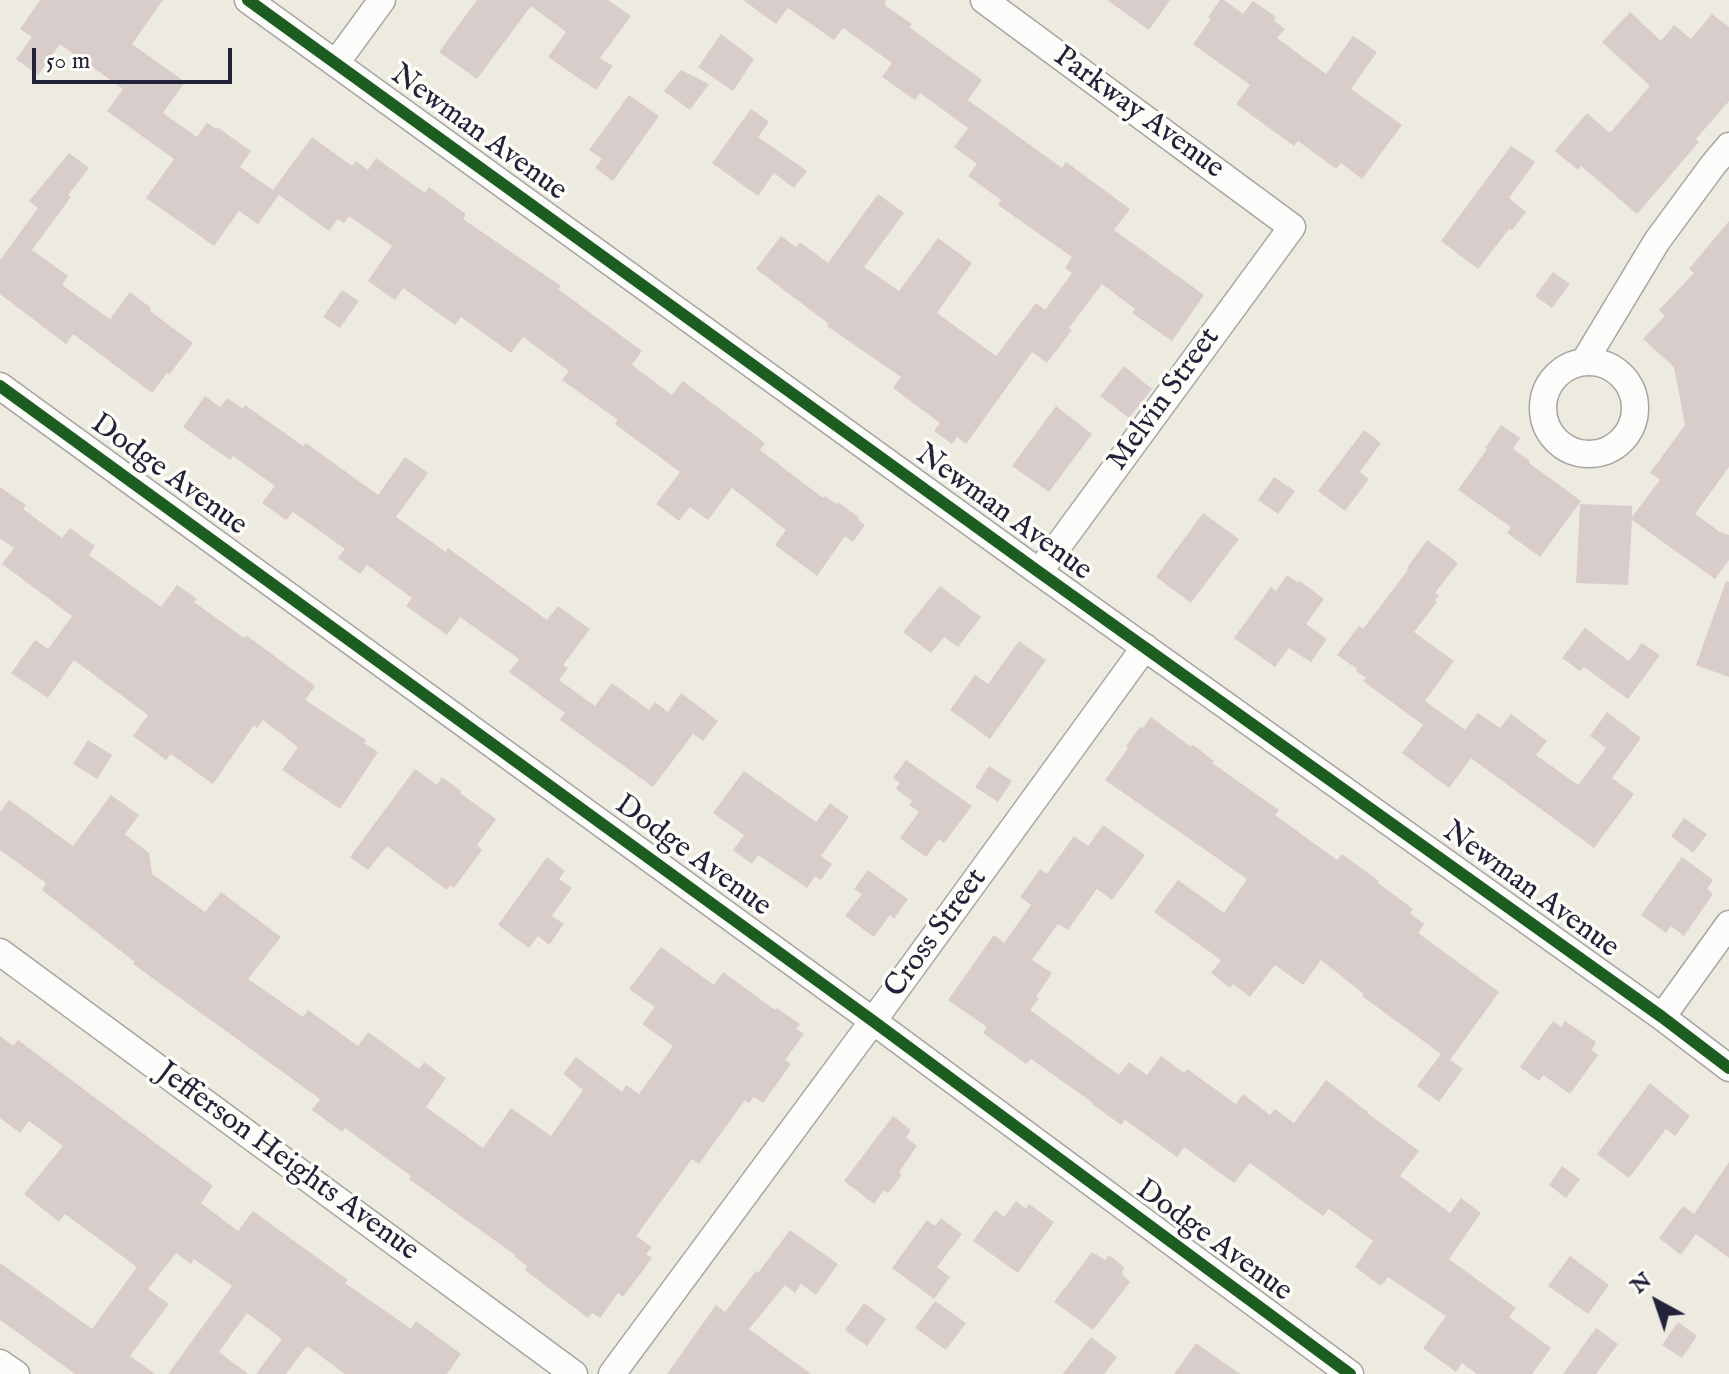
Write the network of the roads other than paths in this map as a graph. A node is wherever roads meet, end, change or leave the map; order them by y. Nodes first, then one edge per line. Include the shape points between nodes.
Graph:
1 (248, 0) edge
2 (382, 0) edge
3 (984, 0) edge
4 (336, 63) junction
5 (1729, 146) edge
6 (1292, 227) joint
7 (1584, 362) dead end
8 (0, 386) edge
9 (1039, 572) junction
10 (1145, 647) junction
11 (1729, 924) edge
12 (0, 952) edge
13 (1662, 1017) junction
14 (873, 1021) junction
15 (1729, 1068) edge
16 (0, 1363) edge
17 (16, 1374) edge
18 (574, 1374) edge
19 (612, 1374) edge
20 (1350, 1374) edge

1 - 4 street, Newman Avenue
2 - 4 street
3 - 6 street, Parkway Avenue
4 - 9 street, Newman Avenue
5 - 7 street via 1657,241
6 - 9 street, Melvin Street
8 - 14 street, Dodge Avenue
9 - 10 street, Newman Avenue
10 - 13 street, Newman Avenue
10 - 14 street, Cross Street
11 - 13 street
12 - 18 street, Jefferson Heights Avenue
13 - 15 street, Newman Avenue
14 - 19 street, Cross Street
14 - 20 street, Dodge Avenue
16 - 17 street

